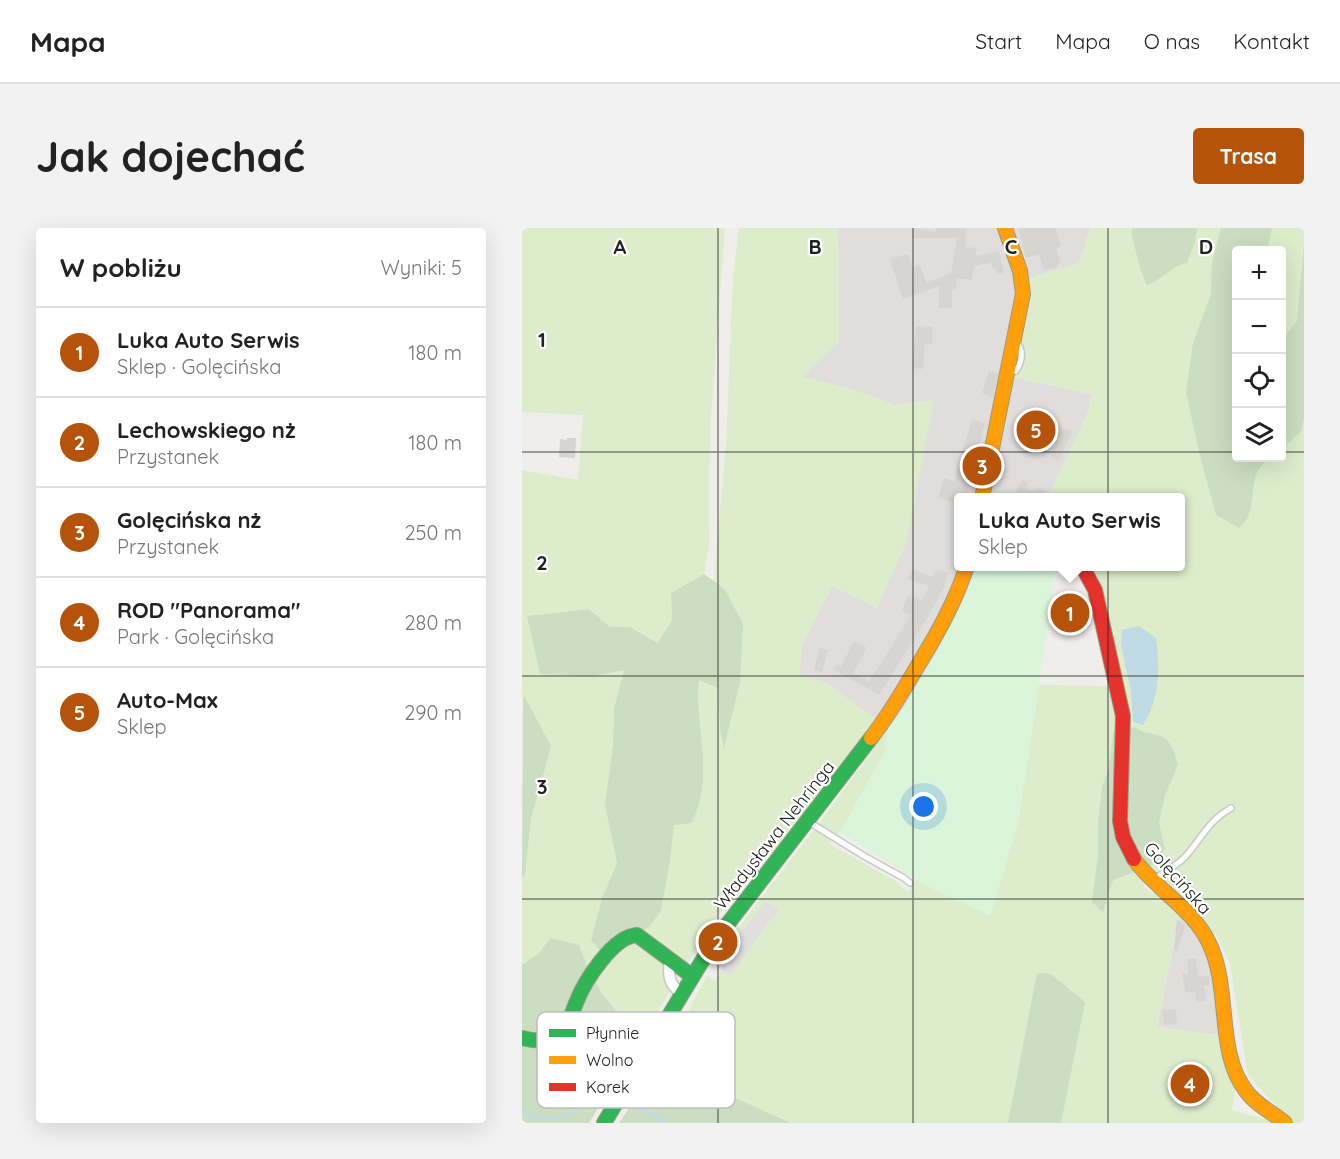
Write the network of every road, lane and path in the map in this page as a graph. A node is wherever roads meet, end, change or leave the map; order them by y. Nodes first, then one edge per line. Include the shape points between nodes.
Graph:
1 (1005, 228) edge
2 (984, 493) edge
3 (965, 571) edge
4 (1085, 571) edge
5 (1231, 808) dead end
6 (808, 821) junction
7 (1153, 880) junction
8 (910, 884) dead end
9 (670, 960) junction
10 (692, 976) junction
11 (682, 993) junction
12 (572, 1012) edge
13 (671, 1012) edge
14 (613, 1108) edge
15 (604, 1123) edge
16 (1285, 1123) edge

1 - 2 street via 1018,263 1022,303
3 - 6 street, Władysława Nehringa via 951,609 902,695
4 - 7 street, Golęcińska via 1095,590 1123,716 1123,838 1130,853
5 - 7 lane via 1211,823 1175,866
6 - 8 lane
6 - 10 street, Władysława Nehringa via 732,917
7 - 16 street, Golęcińska via 1207,939 1218,966 1232,1057 1241,1085
9 - 10 street
9 - 11 street via 670,983
9 - 12 street via 638,935 629,935 586,982
10 - 11 street, Władysława Nehringa
11 - 13 street, Władysława Nehringa
14 - 15 street, Władysława Nehringa

